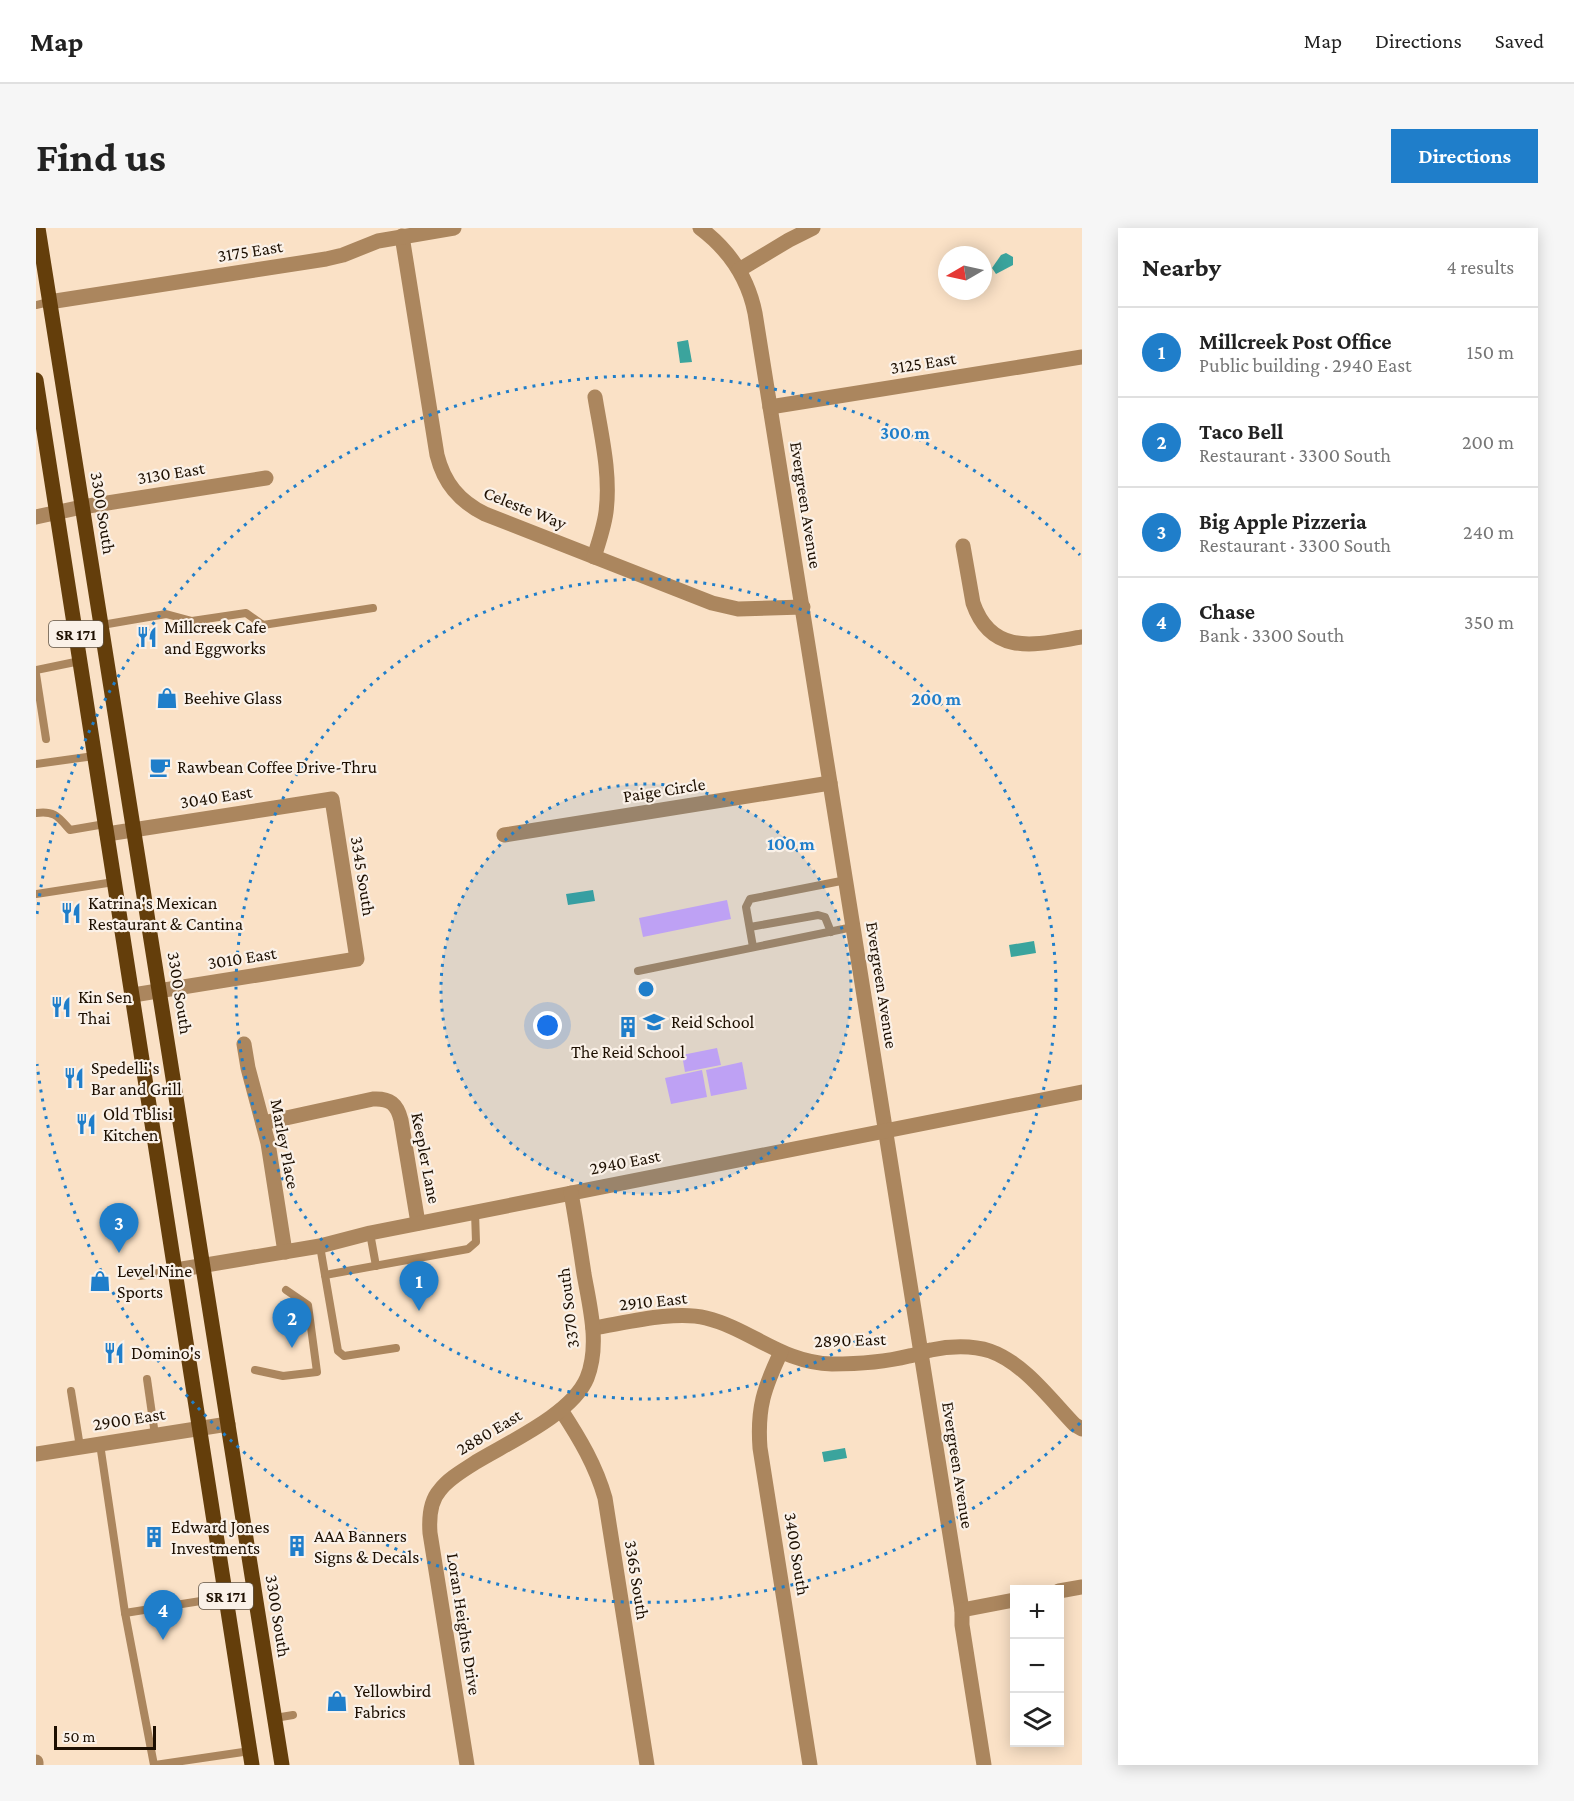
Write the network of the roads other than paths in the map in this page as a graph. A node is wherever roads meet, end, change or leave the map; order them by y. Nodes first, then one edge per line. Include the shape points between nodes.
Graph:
1 (38, 228) edge
2 (454, 228) edge
3 (700, 228) edge
4 (813, 228) edge
5 (402, 236) junction
6 (739, 270) junction
7 (43, 304) edge
8 (1082, 357) edge
9 (36, 380) edge
10 (595, 397) dead end
11 (770, 407) junction
12 (266, 478) dead end
13 (82, 507) junction
14 (57, 513) junction
15 (36, 517) edge
16 (963, 546) dead end
17 (594, 557) junction
18 (373, 608) dead end
19 (803, 608) junction
20 (102, 625) junction
21 (1082, 637) edge
22 (80, 661) junction
23 (36, 672) edge
24 (46, 740) dead end
25 (94, 756) junction
26 (36, 764) edge
27 (830, 783) junction
28 (332, 799) joint
29 (36, 813) edge
30 (106, 829) junction
31 (134, 830) junction
32 (504, 836) dead end
33 (846, 880) junction
34 (114, 882) junction
35 (36, 894) edge
36 (750, 927) junction
37 (853, 927) junction
38 (831, 932) junction
39 (753, 947) junction
40 (357, 959) joint
41 (638, 971) dead end
42 (160, 990) junction
43 (133, 994) junction
44 (244, 1044) dead end
45 (1082, 1092) edge
46 (263, 1123) junction
47 (885, 1131) junction
48 (571, 1193) junction
49 (475, 1212) junction
50 (418, 1223) junction
51 (370, 1233) junction
52 (320, 1246) junction
53 (285, 1252) junction
54 (202, 1266) junction
55 (376, 1266) junction
56 (176, 1270) junction
57 (325, 1275) junction
58 (140, 1276) dead end
59 (286, 1290) dead end
60 (593, 1328) junction
61 (396, 1348) dead end
62 (781, 1352) junction
63 (920, 1353) junction
64 (255, 1370) dead end
65 (147, 1379) dead end
66 (71, 1391) dead end
67 (561, 1410) junction
68 (228, 1424) junction
69 (200, 1428) junction
70 (1082, 1429) edge
71 (155, 1435) junction
72 (100, 1444) junction
73 (80, 1447) junction
74 (36, 1454) edge
75 (439, 1490) joint
76 (1082, 1587) edge
77 (1064, 1590) edge
78 (226, 1597) junction
79 (1010, 1601) edge
80 (962, 1610) junction
81 (125, 1613) junction
82 (293, 1715) dead end
83 (275, 1718) junction
84 (251, 1758) edge
85 (154, 1765) edge
86 (282, 1765) edge
87 (467, 1765) edge
88 (647, 1765) edge
89 (810, 1765) edge
90 (984, 1765) edge

1 - 7 main road, 3300 South / SR 171
2 - 5 street, 3175 East
3 - 6 street, Evergreen Avenue
4 - 6 street
5 - 7 street, 3175 East via 326,259
5 - 17 street, Celeste Way via 437,455 448,483 472,508
6 - 11 street, Evergreen Avenue via 754,307
7 - 13 main road, 3300 South / SR 171
8 - 11 street, 3125 East
9 - 14 main road, SR 171
10 - 17 street via 607,498
11 - 19 street, Evergreen Avenue
12 - 13 street, 3130 East
13 - 14 street, 3130 East
13 - 20 main road, 3300 South / SR 171
14 - 15 street, 3130 East
14 - 22 main road, SR 171
16 - 21 street via 976,612 992,633 1018,645
17 - 19 street, Celeste Way via 725,607
18 - 20 lane via 263,625 246,613 192,621 166,614
19 - 27 street, Evergreen Avenue
20 - 31 main road, 3300 South / SR 171
22 - 23 lane
22 - 25 main road, SR 171
23 - 24 lane
25 - 26 lane
25 - 30 main road, SR 171
27 - 32 street, Paige Circle
27 - 33 street, Evergreen Avenue
28 - 31 street, 3040 East
28 - 40 street, 3345 South
29 - 30 lane via 59,817 70,830
30 - 31 street, 3040 East
30 - 34 main road, SR 171
31 - 42 main road, 3300 South / SR 171
33 - 36 lane via 750,899 746,907
33 - 37 street, Evergreen Avenue
34 - 35 lane
34 - 43 main road, SR 171
36 - 38 lane via 818,915 825,917
36 - 39 lane
37 - 38 lane
37 - 47 street, Evergreen Avenue
38 - 39 lane
39 - 41 lane
40 - 42 street, 3010 East
42 - 43 street, 3010 East
42 - 54 main road, 3300 South / SR 171
43 - 56 main road, SR 171
44 - 46 street, Marley Place
45 - 47 street, 2940 East
46 - 50 street, Keepler Lane via 374,1099 392,1101 401,1120
46 - 53 street, Marley Place
47 - 48 street, 2940 East
47 - 63 street, Evergreen Avenue
48 - 49 street, 2940 East
48 - 60 street, 3370 South
49 - 50 street, 2940 East
49 - 55 lane via 476,1242 468,1249
50 - 51 street, 2940 East
51 - 52 street, 2940 East
51 - 55 lane
52 - 53 street, 2940 East
52 - 57 lane
53 - 54 street, 2940 East
54 - 56 street, 2940 East
54 - 68 main road, 3300 South / SR 171
55 - 57 lane
56 - 58 lane
56 - 69 main road, SR 171
57 - 61 lane via 338,1352 344,1356
59 - 64 lane via 308,1305 317,1372 283,1376
60 - 62 street, 2910 East via 670,1316 703,1317 724,1323
60 - 67 street, 3370 South via 593,1354 587,1378 576,1397
62 - 63 street, 2890 East via 801,1360 831,1364
62 - 89 street, 3400 South via 762,1398 760,1448
63 - 70 street, 2890 East via 968,1347 1009,1359
63 - 80 street, Evergreen Avenue
65 - 71 lane
66 - 73 lane
67 - 75 street, 2880 East via 462,1471
67 - 88 street, 3365 South via 586,1449 605,1498
68 - 69 street, 2900 East
68 - 83 main road, 3300 South / SR 171
69 - 71 street, 2900 East
69 - 78 main road, SR 171
71 - 72 street, 2900 East
72 - 73 street, 2900 East
72 - 81 lane
73 - 74 street, 2900 East
75 - 87 street, Loran Heights Drive via 431,1511 430,1533
76 - 77 street
78 - 81 lane
78 - 84 main road, SR 171
79 - 80 street
80 - 90 street, Evergreen Avenue
81 - 85 lane
82 - 83 lane
83 - 86 main road, 3300 South / SR 171
84 - 85 lane

